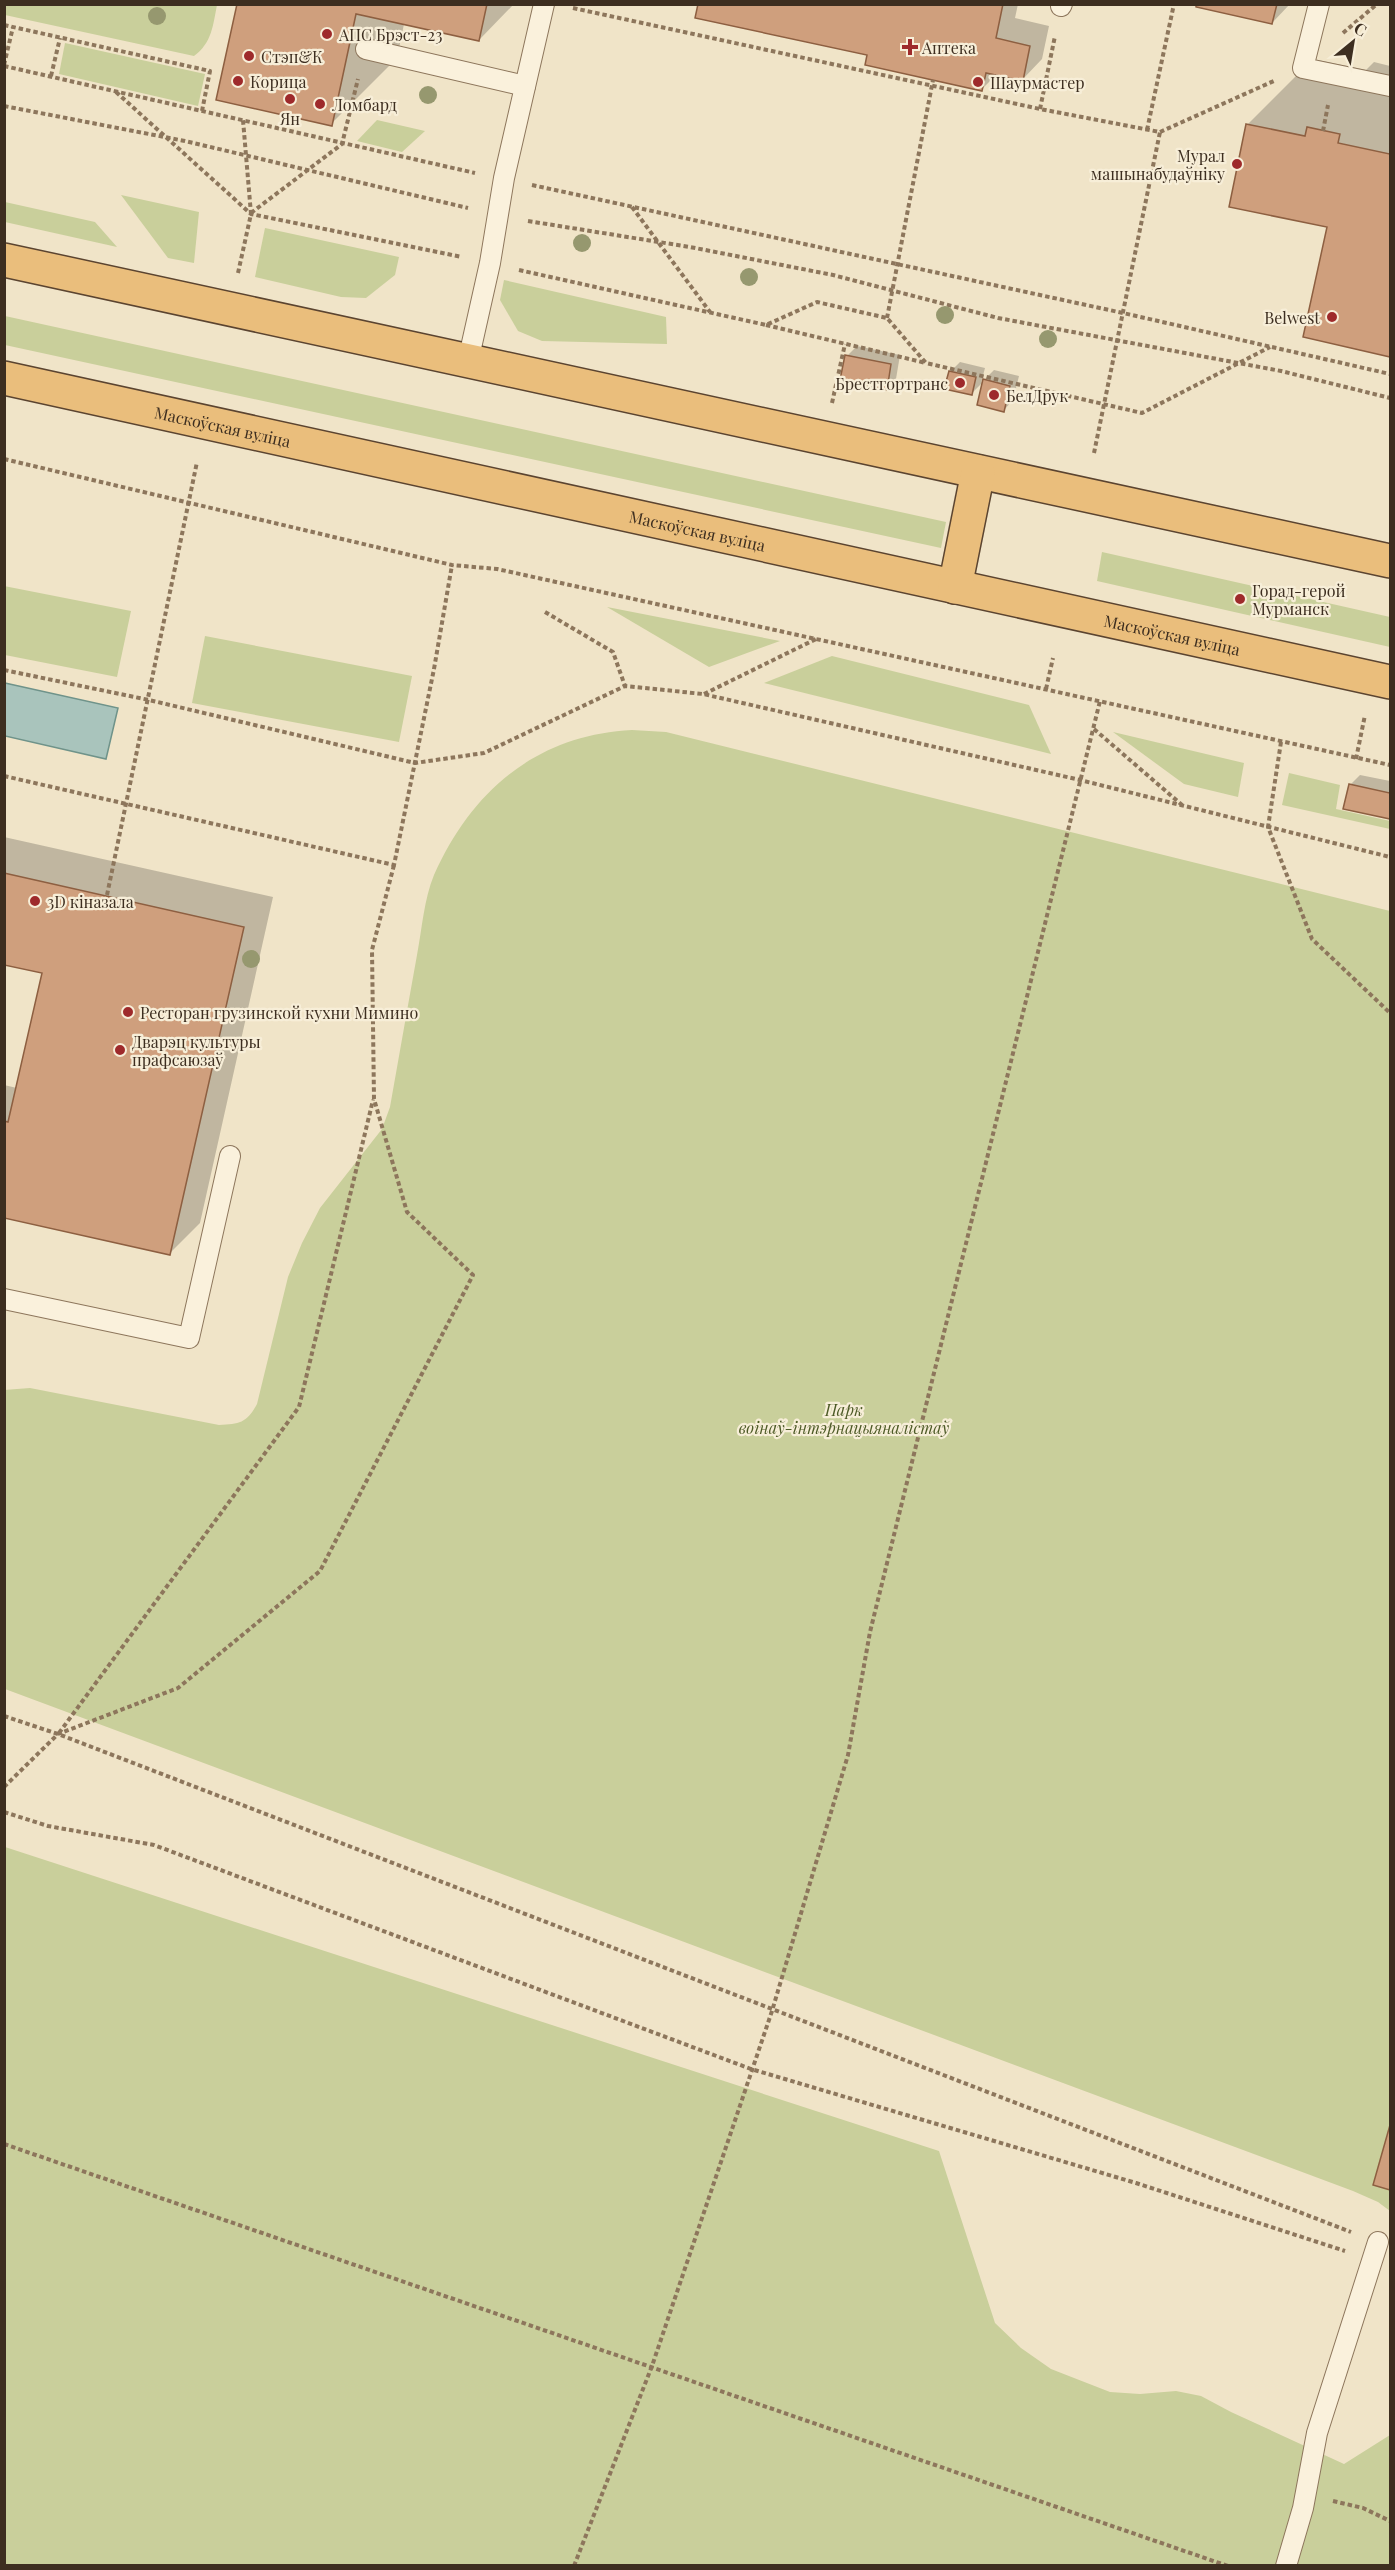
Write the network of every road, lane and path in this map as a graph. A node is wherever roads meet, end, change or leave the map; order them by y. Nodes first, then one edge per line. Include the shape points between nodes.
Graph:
1 (544, 4) edge
2 (1174, 4) edge
3 (1318, 4) edge
4 (1377, 4) edge
5 (1061, 5) edge
6 (568, 7) dead end
7 (4, 26) edge
8 (13, 27) junction
9 (60, 38) junction
10 (366, 49) joint
11 (4, 66) edge
12 (1303, 68) junction
13 (51, 76) junction
14 (932, 83) junction
15 (525, 86) junction
16 (1390, 86) edge
17 (115, 91) junction
18 (1330, 96) dead end
19 (4, 106) edge
20 (1040, 109) junction
21 (202, 111) junction
22 (243, 120) junction
23 (1147, 130) junction
24 (1323, 131) dead end
25 (1160, 132) junction
26 (167, 138) junction
27 (342, 144) junction
28 (246, 157) junction
29 (307, 170) junction
30 (504, 178) junction
31 (632, 207) junction
32 (250, 214) junction
33 (498, 216) junction
34 (657, 242) junction
35 (4, 260) edge
36 (490, 263) junction
37 (898, 264) junction
38 (238, 273) dead end
39 (893, 291) junction
40 (711, 312) junction
41 (1123, 314) junction
42 (888, 318) junction
43 (766, 325) junction
44 (1118, 340) junction
45 (845, 344) junction
46 (1270, 347) junction
47 (468, 362) junction
48 (926, 363) junction
49 (1241, 363) junction
50 (1390, 374) edge
51 (4, 378) edge
52 (1390, 398) edge
53 (1104, 404) junction
54 (824, 439) junction
55 (1094, 453) dead end
56 (4, 459) edge
57 (197, 462) dead end
58 (978, 472) junction
59 (188, 503) junction
60 (1390, 561) edge
61 (452, 565) junction
62 (955, 587) junction
63 (545, 612) dead end
64 (817, 639) junction
65 (1053, 658) dead end
66 (4, 670) edge
67 (1381, 680) edge
68 (625, 686) junction
69 (1046, 689) junction
70 (704, 694) junction
71 (149, 700) junction
72 (1100, 701) junction
73 (1094, 729) junction
74 (1281, 742) junction
75 (1356, 759) junction
76 (415, 763) junction
77 (1390, 765) edge
78 (4, 776) edge
79 (1080, 780) junction
80 (128, 802) junction
81 (1182, 805) junction
82 (1268, 827) junction
83 (1390, 857) edge
84 (394, 865) junction
85 (107, 895) dead end
86 (1390, 1012) edge
87 (374, 1099) junction
88 (230, 1156) dead end
89 (4, 1299) edge
90 (4, 1716) edge
91 (58, 1734) junction
92 (4, 1787) edge
93 (4, 1812) edge
94 (772, 2011) junction
95 (751, 2069) junction
96 (4, 2144) edge
97 (1375, 2251) junction
98 (652, 2366) junction
99 (1332, 2500) dead end
100 (1390, 2521) edge
101 (574, 2565) edge
102 (1228, 2565) edge
103 (1286, 2565) edge

1 - 15 lane
2 - 23 path
3 - 12 lane
4 - 12 path
5 - 20 path
6 - 14 path
7 - 8 path
8 - 9 path
8 - 11 path
9 - 13 path
9 - 21 path via 210,71
10 - 15 lane
10 - 27 path
11 - 13 path
12 - 16 lane
12 - 25 path
13 - 17 path
14 - 20 path
14 - 37 path
15 - 30 lane
17 - 21 path
17 - 26 path
18 - 24 path
19 - 26 path
20 - 23 path
21 - 22 path
22 - 27 path
22 - 28 path
23 - 25 path
25 - 41 path
26 - 28 path
26 - 32 path
27 - 29 path
27 - 30 path
28 - 29 path
28 - 32 path
29 - 32 path
29 - 33 path
30 - 31 path
30 - 33 lane
31 - 34 path
31 - 37 path
32 - 36 path
32 - 38 path
33 - 34 path
33 - 36 lane
34 - 39 path via 833,275
34 - 40 path
35 - 47 highway
36 - 40 path
36 - 47 lane
37 - 39 path
37 - 41 path
39 - 42 path
39 - 44 path via 998,318
40 - 43 path
41 - 44 path
41 - 46 path
42 - 43 path via 817,302
42 - 48 path
43 - 45 path
44 - 49 path
44 - 53 path
45 - 48 path
45 - 54 path
46 - 49 path
46 - 50 path
47 - 54 highway
48 - 53 path
49 - 52 path
49 - 53 path via 1142,412
51 - 62 highway, Маскоўская вуліца
53 - 55 path
54 - 58 highway
56 - 59 path
57 - 59 path
58 - 60 highway
58 - 62 highway
59 - 61 path
59 - 71 path
61 - 64 path via 498,569
61 - 76 path
62 - 67 highway, Маскоўская вуліца
63 - 68 path via 613,652
64 - 69 path
64 - 70 path
65 - 69 path
66 - 71 path
67 - 75 path
68 - 70 path
68 - 76 path via 484,753
69 - 72 path
70 - 79 path
71 - 76 path
71 - 80 path
72 - 73 path
72 - 74 path
73 - 79 path
73 - 81 path
74 - 75 path
74 - 82 path
75 - 77 path
76 - 84 path
78 - 80 path
79 - 81 path
79 - 94 path via 870,1632 848,1755
80 - 84 path
80 - 85 path
81 - 82 path
82 - 83 path
82 - 86 path via 1312,939
84 - 87 path via 372,950
87 - 91 path via 299,1407
87 - 91 path via 407,1212 473,1275 320,1571 178,1688
88 - 89 lane via 189,1338
90 - 91 path
91 - 92 path
91 - 94 path
93 - 95 path via 48,1826 154,1845
94 - 95 path
94 - 97 path
95 - 97 path
95 - 98 path
96 - 98 path
97 - 103 lane via 1317,2433 1303,2508
98 - 101 path
98 - 102 path
99 - 100 path via 1363,2508

